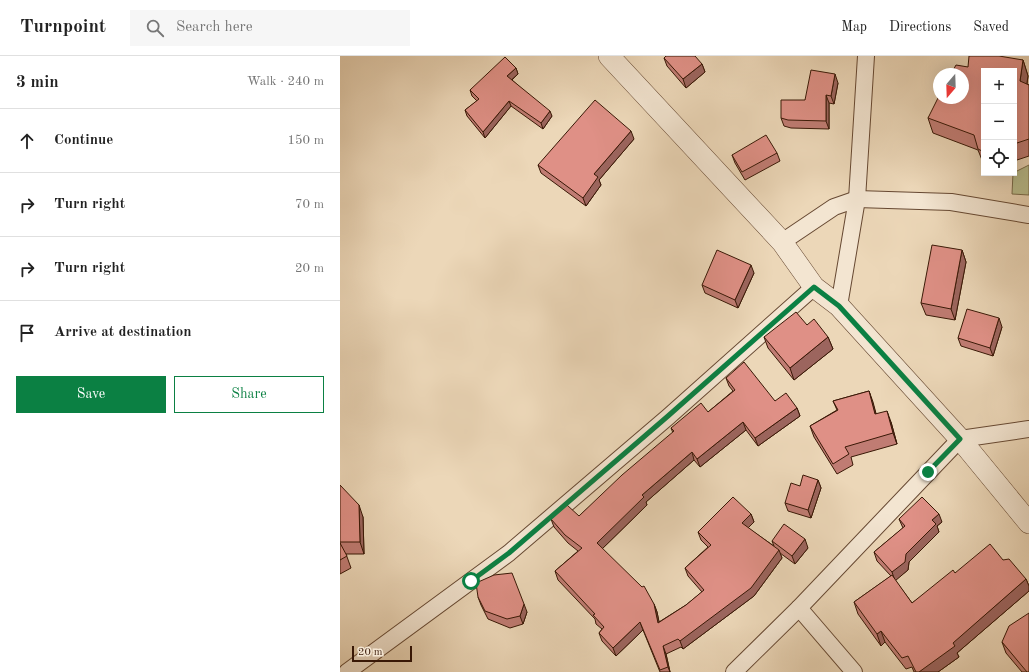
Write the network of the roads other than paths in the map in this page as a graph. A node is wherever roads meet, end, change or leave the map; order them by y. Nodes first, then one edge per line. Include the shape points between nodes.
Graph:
1 (609, 56) edge
2 (866, 56) edge
3 (857, 199) junction
4 (1029, 215) edge
5 (782, 242) junction
6 (814, 287) junction
7 (839, 306) junction
8 (1029, 429) edge
9 (960, 439) junction
10 (1029, 523) edge
11 (799, 608) junction
12 (347, 672) edge
13 (734, 672) edge
14 (854, 672) edge

1 - 5 street
2 - 3 street
3 - 4 street via 951,202
3 - 5 street via 834,208
3 - 7 street
5 - 6 street
6 - 7 street
6 - 12 street via 509,553
7 - 9 street
8 - 9 street
9 - 10 street
9 - 11 street
11 - 13 street
11 - 14 street

